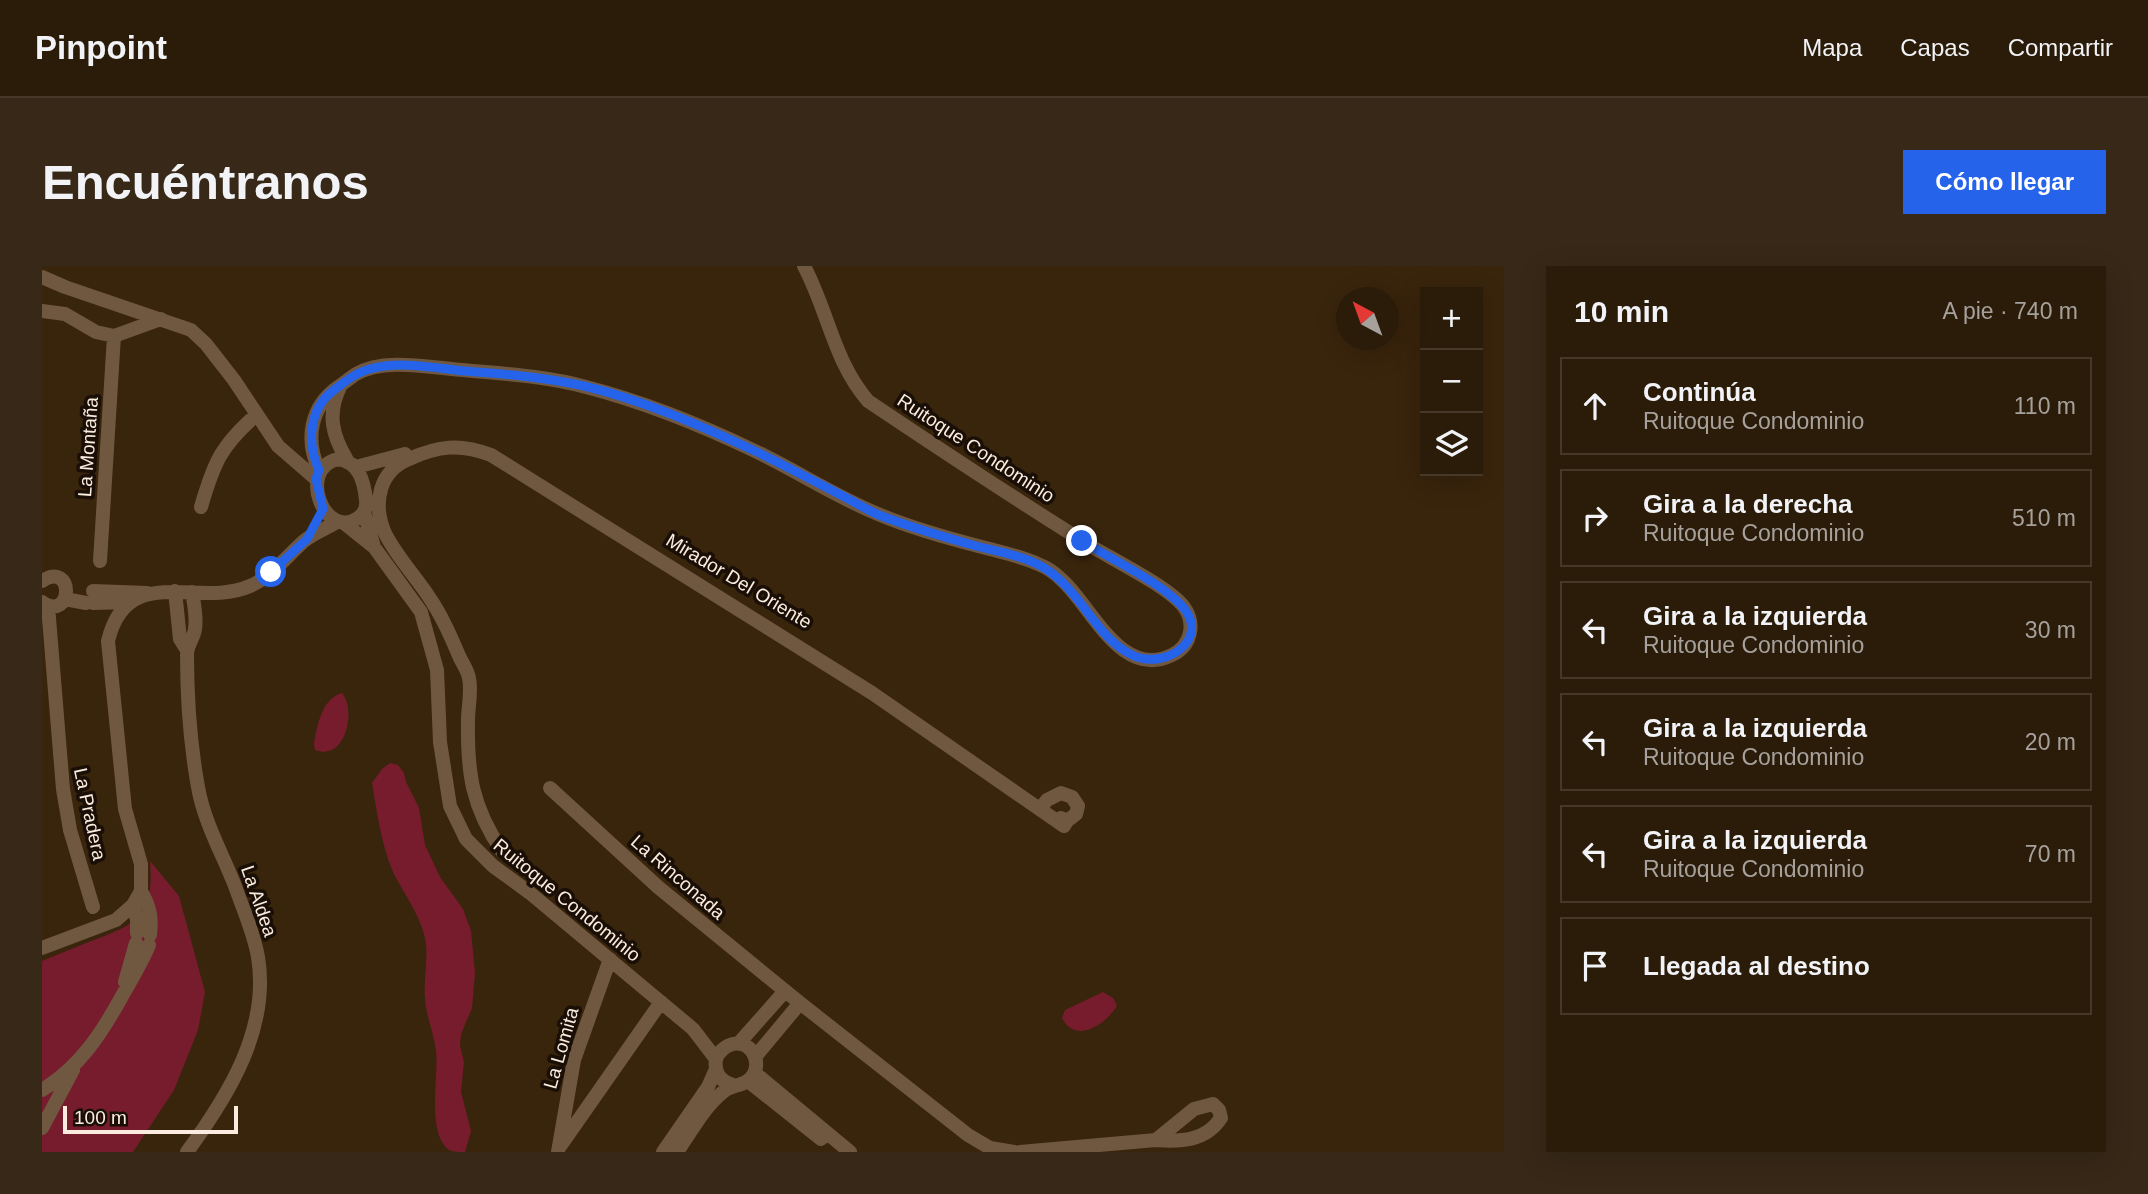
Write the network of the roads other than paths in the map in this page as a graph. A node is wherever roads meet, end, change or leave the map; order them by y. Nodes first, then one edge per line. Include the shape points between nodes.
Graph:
1 (804, 266) edge
2 (42, 277) edge
3 (42, 311) edge
4 (161, 319) junction
5 (114, 336) junction
6 (341, 385) junction
7 (256, 415) junction
8 (310, 438) junction
9 (278, 446) junction
10 (399, 457) junction
11 (352, 463) junction
12 (318, 475) junction
13 (366, 496) junction
14 (201, 507) dead end
15 (323, 509) junction
16 (364, 512) junction
17 (341, 523) junction
18 (307, 539) junction
19 (373, 547) junction
20 (100, 561) dead end
21 (42, 568) edge
22 (42, 581) edge
23 (63, 591) junction
24 (176, 591) junction
25 (192, 592) junction
26 (148, 593) junction
27 (90, 597) junction
28 (130, 602) junction
29 (45, 606) edge
30 (51, 631) junction
31 (187, 650) junction
32 (57, 728) junction
33 (42, 730) edge
34 (550, 788) dead end
35 (1043, 805) junction
36 (1068, 821) junction
37 (502, 851) dead end
38 (141, 891) junction
39 (133, 905) junction
40 (93, 907) dead end
41 (143, 939) junction
42 (42, 948) edge
43 (610, 959) junction
44 (785, 991) junction
45 (661, 1002) junction
46 (800, 1003) junction
47 (693, 1029) junction
48 (733, 1044) junction
49 (755, 1057) junction
50 (77, 1063) junction
51 (716, 1064) junction
52 (751, 1077) junction
53 (733, 1085) junction
54 (42, 1090) edge
55 (42, 1128) edge
56 (1156, 1140) junction
57 (558, 1151) edge
58 (187, 1152) edge
59 (663, 1152) edge
60 (677, 1152) edge
61 (837, 1152) edge
62 (850, 1152) edge
63 (1014, 1152) edge
64 (1020, 1152) edge

1 - 6 street, Ruitoque Condominio via 844,367 868,401 1167,591 1189,618 1192,627 1186,645 1150,661 1130,655 1109,638 1061,578 1037,564 877,514 707,430 584,386 517,375 396,366 375,367
2 - 4 street
3 - 5 street via 65,314 96,332
4 - 5 street
4 - 7 street via 191,330 206,344
5 - 20 street, La Montaña
6 - 8 street, Ruitoque Condominio via 321,403
6 - 11 street, Ruitoque Condominio via 331,411 332,425 335,439
7 - 9 street
7 - 14 street via 232,437 220,456
8 - 9 street via 290,450
8 - 12 street
9 - 12 street
10 - 11 street
10 - 13 street, Ruitoque Condominio via 383,470
10 - 35 street, Mirador Del Oriente via 455,440 493,452 881,690
11 - 12 street via 330,461
11 - 13 street, Ruitoque Condominio
12 - 15 street
13 - 16 street, Ruitoque Condominio
15 - 17 street, Ruitoque Condominio
15 - 18 street
16 - 17 street
16 - 19 street, Ruitoque Condominio
17 - 18 street
17 - 19 street, Ruitoque Condominio
18 - 25 street via 252,586 233,592
19 - 43 street, Ruitoque Condominio via 421,612 428,629 437,670 440,742 450,806 466,839
21 - 23 street
22 - 23 street via 49,577
23 - 27 street
23 - 29 street, La Pradera via 56,606
23 - 30 street, La Pradera via 61,611
24 - 25 street
24 - 26 street
24 - 31 street, La Aldea via 180,639
25 - 31 street, La Aldea via 195,627
26 - 27 street
26 - 28 street
27 - 28 street
28 - 38 street via 112,624 108,641 125,809 141,864
29 - 30 street, La Pradera
30 - 32 street, La Pradera
31 - 58 street, La Aldea via 198,790 252,933 260,996 235,1080
32 - 33 street
32 - 40 street, La Pradera via 70,830
34 - 44 street, La Rinconada via 658,887
35 - 36 street, Mirador Del Oriente
35 - 36 street via 1053,796 1068,794 1078,806
36 - 37 street via 1064,825 872,693 491,455 471,447 444,448 391,470 382,484 380,513 385,532 442,618 469,677 471,779 477,806
38 - 39 street
38 - 41 street via 151,915
39 - 41 street
39 - 42 street via 116,920
41 - 50 street via 140,967 95,1042
43 - 45 street, Ruitoque Condominio
43 - 57 street, La Lomita via 572,1068
44 - 46 street, La Rinconada
44 - 48 street
45 - 47 street, Ruitoque Condominio
45 - 57 street, La Lomita
46 - 49 street
46 - 63 street, La Rinconada via 968,1135 990,1148
47 - 48 street, Ruitoque Condominio
47 - 51 street, Ruitoque Condominio
48 - 49 street, Ruitoque Condominio via 749,1048
48 - 51 street via 722,1049
49 - 52 street
50 - 54 street
50 - 55 street
51 - 53 street, Ruitoque Condominio via 722,1080
51 - 59 street via 708,1087
52 - 53 street
52 - 61 street
52 - 62 street
53 - 60 street via 715,1099
56 - 56 street via 1194,1109 1213,1104 1219,1110 1221,1118 1215,1127 1193,1139
56 - 64 street

